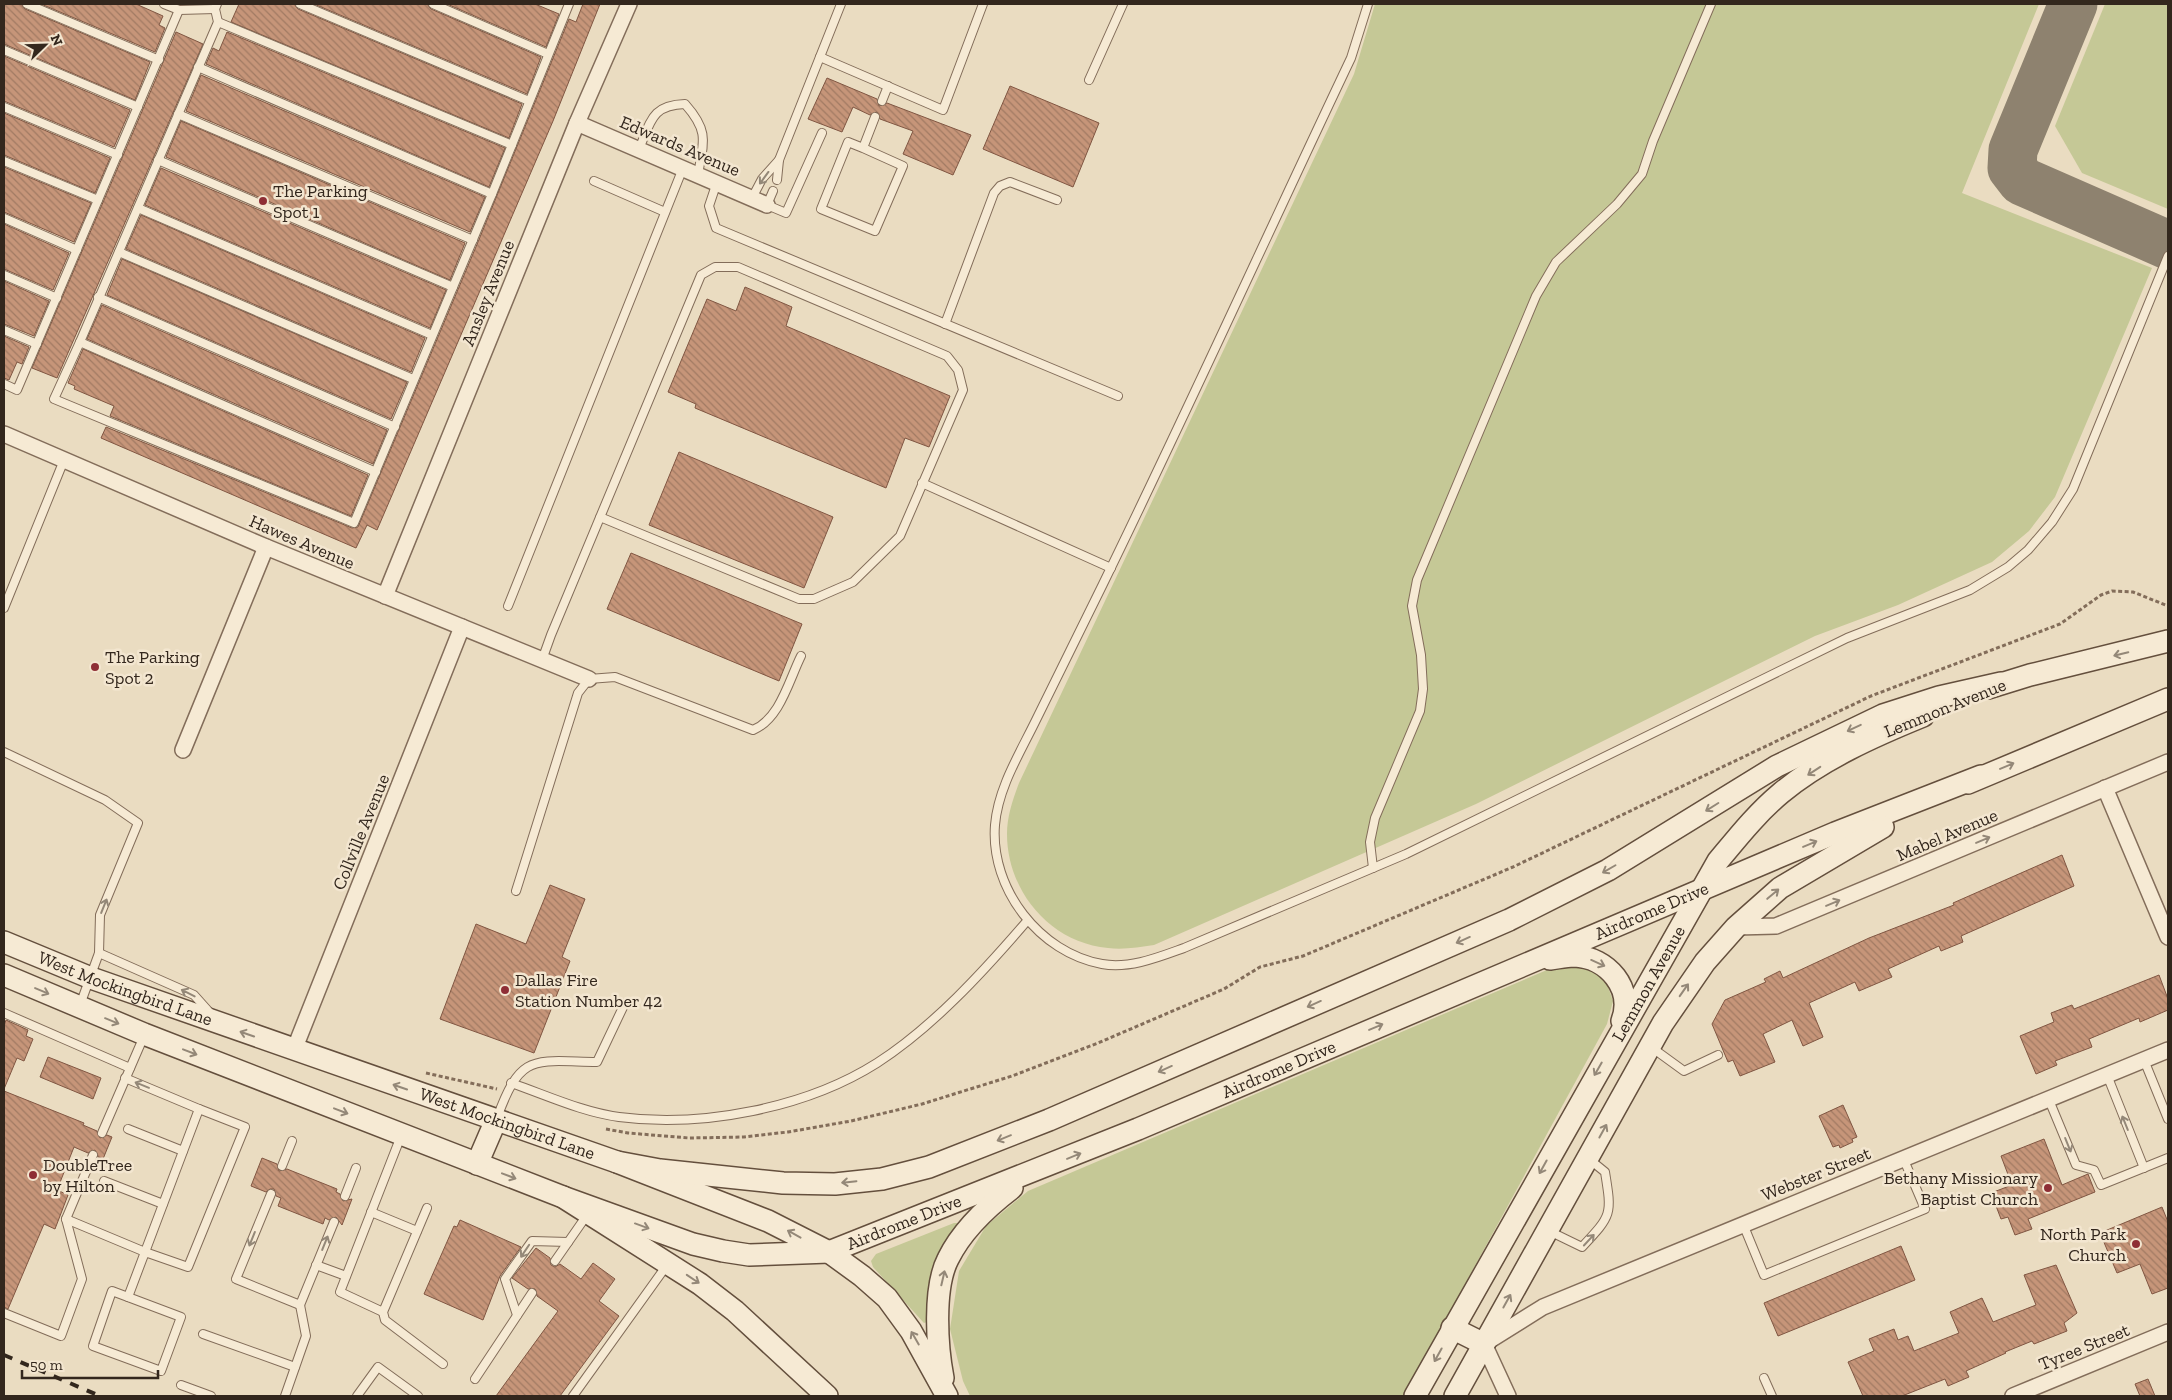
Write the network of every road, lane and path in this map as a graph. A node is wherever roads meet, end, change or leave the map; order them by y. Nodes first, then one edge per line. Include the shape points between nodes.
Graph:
1 (27, 4) edge
2 (164, 4) edge
3 (300, 4) edge
4 (433, 4) edge
5 (567, 4) edge
6 (628, 4) edge
7 (841, 4) edge
8 (983, 4) edge
9 (1123, 4) edge
10 (1368, 4) edge
11 (1711, 4) edge
12 (216, 6) edge
13 (179, 10) junction
14 (218, 22) junction
15 (4, 50) edge
16 (548, 54) junction
17 (820, 57) junction
18 (159, 60) junction
19 (198, 67) junction
20 (1089, 80) dead end
21 (888, 86) junction
22 (529, 101) junction
23 (882, 101) dead end
24 (4, 107) edge
25 (138, 107) junction
26 (178, 114) junction
27 (875, 117) dead end
28 (577, 123) junction
29 (822, 133) dead end
30 (512, 145) junction
31 (863, 148) junction
32 (639, 149) junction
33 (118, 154) junction
34 (158, 160) junction
35 (779, 160) junction
36 (4, 161) edge
37 (683, 168) junction
38 (698, 174) junction
39 (777, 180) dead end
40 (594, 181) dead end
41 (717, 182) junction
42 (492, 194) junction
43 (752, 198) junction
44 (770, 198) joint
45 (98, 200) junction
46 (1057, 200) dead end
47 (138, 208) junction
48 (665, 212) junction
49 (4, 218) edge
50 (473, 240) junction
51 (77, 250) junction
52 (118, 252) junction
53 (2168, 256) edge
54 (4, 275) edge
55 (453, 287) junction
56 (98, 297) junction
57 (57, 298) junction
58 (945, 324) junction
59 (4, 330) edge
60 (432, 335) junction
61 (80, 342) junction
62 (37, 344) junction
63 (413, 379) junction
64 (4, 384) edge
65 (1118, 396) dead end
66 (395, 427) junction
67 (4, 434) edge
68 (64, 460) junction
69 (376, 472) junction
70 (922, 483) junction
71 (600, 517) junction
72 (266, 548) junction
73 (1111, 568) junction
74 (385, 596) junction
75 (508, 606) dead end
76 (4, 608) edge
77 (462, 628) junction
78 (2168, 641) edge
79 (801, 656) dead end
80 (542, 660) junction
81 (589, 679) junction
82 (2001, 683) junction
83 (2168, 699) edge
84 (183, 750) dead end
85 (4, 752) edge
86 (2168, 762) edge
87 (1981, 776) junction
88 (2106, 788) junction
89 (1373, 868) junction
90 (1700, 890) junction
91 (516, 891) dead end
92 (1027, 920) junction
93 (1736, 927) junction
94 (2168, 937) edge
95 (4, 942) edge
96 (100, 954) junction
97 (1533, 960) junction
98 (4, 975) edge
99 (91, 978) junction
100 (159, 1003) junction
101 (626, 1003) dead end
102 (79, 1008) junction
103 (4, 1013) edge
104 (223, 1026) junction
105 (144, 1034) junction
106 (1614, 1042) junction
107 (1650, 1046) junction
108 (294, 1050) junction
109 (2168, 1050) edge
110 (1718, 1055) dead end
111 (2144, 1060) junction
112 (130, 1068) junction
113 (2107, 1075) junction
114 (125, 1078) junction
115 (511, 1083) junction
116 (2049, 1100) junction
117 (199, 1109) junction
118 (2168, 1119) edge
119 (496, 1120) junction
120 (128, 1129) dead end
121 (102, 1133) dead end
122 (402, 1134) junction
123 (292, 1141) dead end
124 (183, 1151) junction
125 (93, 1155) dead end
126 (1588, 1158) junction
127 (2168, 1158) edge
128 (1904, 1160) junction
129 (616, 1162) junction
130 (477, 1164) junction
131 (282, 1166) dead end
132 (356, 1168) dead end
133 (2144, 1168) junction
134 (1028, 1174) junction
135 (104, 1181) dead end
136 (271, 1194) dead end
137 (345, 1196) dead end
138 (563, 1197) junction
139 (163, 1204) junction
140 (427, 1208) dead end
141 (371, 1212) junction
142 (588, 1213) junction
143 (66, 1219) junction
144 (334, 1222) dead end
145 (1743, 1224) junction
146 (1547, 1230) junction
147 (417, 1231) junction
148 (568, 1242) junction
149 (145, 1252) junction
150 (829, 1252) junction
151 (555, 1261) dead end
152 (668, 1263) junction
153 (316, 1265) junction
154 (346, 1276) junction
155 (532, 1293) dead end
156 (128, 1297) junction
157 (300, 1306) junction
158 (383, 1312) junction
159 (4, 1313) edge
160 (517, 1315) junction
161 (1452, 1328) junction
162 (2168, 1332) edge
163 (203, 1334) dead end
164 (1484, 1344) junction
165 (443, 1364) dead end
166 (295, 1367) junction
167 (1764, 1378) dead end
168 (475, 1379) dead end
169 (181, 1386) dead end
170 (211, 1396) edge
171 (285, 1396) edge
172 (358, 1396) edge
173 (418, 1396) edge
174 (573, 1396) edge
175 (827, 1396) edge
176 (947, 1396) edge
177 (1415, 1396) edge
178 (1455, 1396) edge
179 (1508, 1396) edge
180 (1772, 1396) edge
181 (2013, 1396) edge

1 - 18 lane
2 - 13 lane
3 - 22 lane
4 - 16 lane
5 - 16 lane
6 - 28 street, Ansley Avenue
7 - 17 lane
8 - 21 lane via 943,110
9 - 20 lane
10 - 73 lane via 1351,58
11 - 89 lane via 1642,174 1617,204 1556,262 1536,296 1417,580 1412,606 1421,655 1423,689 1420,711 1375,818 1370,842
12 - 13 lane
12 - 14 lane
13 - 18 lane
14 - 19 lane
14 - 30 lane
15 - 25 lane
16 - 22 lane
17 - 21 lane
17 - 35 lane
18 - 25 lane
19 - 26 lane
19 - 42 lane
21 - 23 lane
22 - 30 lane
24 - 33 lane
25 - 33 lane
26 - 34 lane
26 - 50 lane
27 - 31 lane
28 - 32 street, Edwards Avenue
28 - 74 street, Ansley Avenue
29 - 44 lane via 786,214
30 - 42 lane
31 - 31 lane via 848,142 821,209 875,231 903,166
32 - 37 street, Edwards Avenue
32 - 38 lane via 654,114 669,104 686,104 699,120 704,142
33 - 45 lane
34 - 47 lane
34 - 55 lane
35 - 39 lane
35 -> 43 lane via 762,179
36 - 45 lane
37 - 38 street, Edwards Avenue
37 - 48 lane
38 - 41 street, Edwards Avenue
40 - 48 lane
41 - 43 street, Edwards Avenue
41 - 58 lane via 708,206 716,228
42 - 50 lane
43 - 44 street, Edwards Avenue
45 - 51 lane
46 - 58 lane via 1010,182 1000,186 994,193
47 - 52 lane
47 - 60 lane
48 - 75 lane
49 - 51 lane
50 - 55 lane
51 - 57 lane
52 - 56 lane
52 - 63 lane
53 - 89 lane via 2072,489 2052,522 2008,567 1970,590 1830,645 1500,809
54 - 57 lane
55 - 60 lane
56 - 61 lane
56 - 66 lane
57 - 62 lane
58 - 65 lane
59 - 62 lane
60 - 63 lane
61 - 69 lane
61 - 69 lane via 54,400 354,523
62 - 64 lane via 17,390
63 - 66 lane
66 - 69 lane
67 - 68 street, Hawes Avenue
68 - 72 street, Hawes Avenue
68 - 76 lane
70 - 71 lane via 900,536 853,582 814,599 799,599
70 - 71 lane via 963,390 958,370 947,356 738,267 715,267 700,275
70 - 73 lane
71 - 80 lane
72 - 74 street, Hawes Avenue
72 - 84 street
73 - 92 lane via 1006,783 995,824 997,854 1009,892
74 - 77 street, Hawes Avenue
77 - 80 street, Hawes Avenue
77 - 108 street, Collville Avenue
78 -> 82 main road, Lemmon Avenue
79 - 81 lane via 775,711 764,726 753,730 615,677
80 - 81 street, Hawes Avenue
81 - 91 lane via 578,693
82 -> 90 main road, Lemmon Avenue via 1864,742 1782,793 1749,824 1718,861
82 -> 129 main road via 1939,697 1883,715 1777,766 1608,870 1527,911 1049,1120 929,1167 882,1179 835,1184 784,1183
87 -> 83 main road, Lemmon Avenue
96 -> 85 lane via 100,915 138,823 105,800
86 - 88 street, Mabel Avenue
90 -> 87 main road, Airdrome Drive
93 -> 87 main road, Lemmon Avenue via 1780,888 1805,872 1863,837
93 -> 88 street, Mabel Avenue via 1776,926
88 - 94 street
89 - 92 lane via 1184,948 1129,964 1105,965 1078,958 1048,941
90 - 97 main road, Airdrome Drive
90 - 106 main road, Lemmon Avenue
92 - 115 lane via 957,997 877,1063 835,1085 793,1100 744,1112 683,1119 648,1119 587,1110
107 -> 93 main road, Lemmon Avenue via 1683,991
95 - 99 main road, West Mockingbird Lane
96 - 99 lane
104 -> 96 lane via 194,996
97 -> 106 main road via 1576,956 1610,969 1620,982 1626,999 1625,1013
134 -> 97 main road, Airdrome Drive
98 -> 102 main road, West Mockingbird Lane
99 - 100 main road, West Mockingbird Lane
99 - 102 lane
100 - 104 main road, West Mockingbird Lane
100 - 105 main road
101 - 115 lane via 597,1062 546,1061 521,1070
102 -> 105 main road, West Mockingbird Lane
103 - 112 lane
108 -> 104 main road, West Mockingbird Lane
105 - 112 lane
105 -> 122 main road, West Mockingbird Lane
106 -> 161 main road, Lemmon Avenue
107 - 110 lane via 1684,1071
126 -> 107 main road, Lemmon Avenue
119 -> 108 main road, West Mockingbird Lane
109 - 111 street, Webster Street
111 - 113 street, Webster Street
111 - 118 lane
112 - 114 lane
113 - 116 street, Webster Street
133 -> 113 lane
117 -> 114 lane
114 - 121 lane
115 - 119 lane
116 - 128 street, Webster Street
116 -> 133 lane via 2076,1165 2094,1170 2101,1185
117 - 124 lane
117 - 149 lane via 246,1127 188,1267
119 - 129 main road, West Mockingbird Lane
119 - 130 main road
120 - 124 lane
122 - 130 main road, West Mockingbird Lane
122 - 141 lane
123 - 131 lane
124 - 139 lane
125 - 143 lane
126 - 146 main road, Lemmon Avenue
146 -> 126 lane via 1582,1247 1606,1222 1610,1203 1605,1172
127 - 133 lane
128 - 145 street, Webster Street
128 - 145 lane via 1925,1209 1764,1275
150 -> 129 main road, West Mockingbird Lane via 768,1221
130 -> 138 main road, West Mockingbird Lane
132 - 137 lane
134 - 150 main road, Airdrome Drive
176 -> 134 main road via 939,1357 937,1312 947,1260 982,1212
135 - 139 lane
136 -> 157 lane via 236,1279
138 - 142 main road, West Mockingbird Lane
138 -> 150 main road, Airdrome Drive via 693,1244 723,1251 749,1255
139 - 149 lane
140 - 147 lane
141 - 147 lane
141 - 154 lane
142 - 148 lane
142 - 152 main road, West Mockingbird Lane
143 - 149 lane
143 - 159 lane via 82,1279 61,1336
153 -> 144 lane
145 - 164 street, Webster Street via 1543,1308
164 -> 146 main road, Lemmon Avenue
147 - 158 lane
148 - 151 lane
148 -> 160 lane via 532,1240 505,1279
149 - 156 lane
176 -> 150 main road, West Mockingbird Lane via 911,1332 887,1298
152 - 174 lane
152 -> 175 main road, West Mockingbird Lane via 735,1311
153 - 154 lane
153 - 157 lane
154 - 158 lane via 340,1292
155 - 160 lane
156 - 156 lane via 112,1291 93,1346 161,1371 181,1317
157 - 166 lane via 306,1336
158 - 165 lane via 385,1320
160 - 168 lane
161 - 164 main road
161 -> 177 main road, Lemmon Avenue
162 - 181 street, Tyree Street
163 - 166 lane
164 - 178 main road, Lemmon Avenue
164 - 179 street
166 - 171 lane
167 - 180 lane
169 - 170 lane
172 - 173 lane via 378,1367

